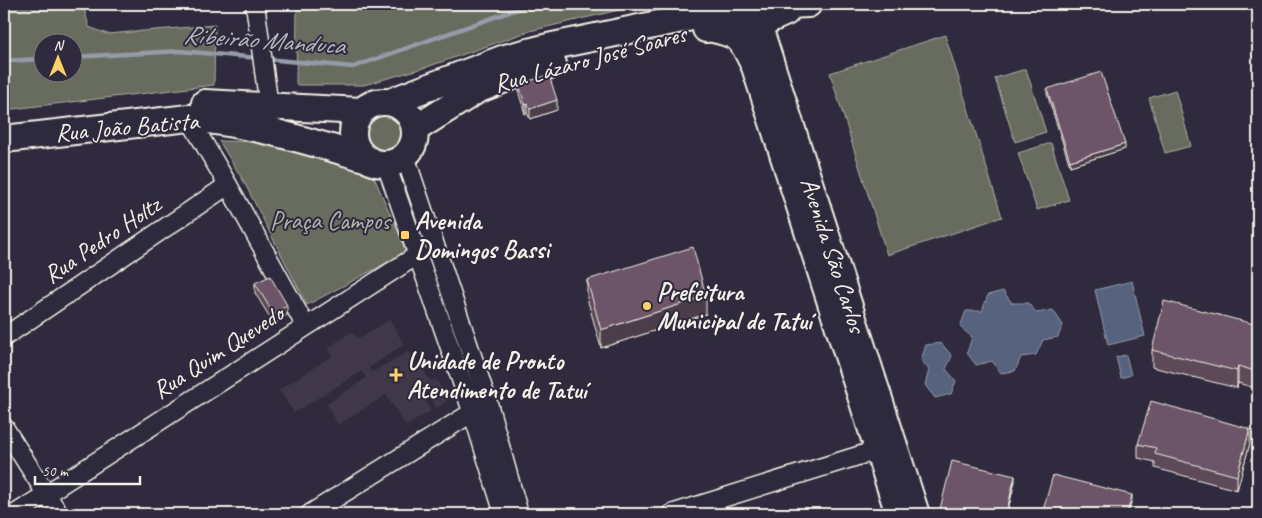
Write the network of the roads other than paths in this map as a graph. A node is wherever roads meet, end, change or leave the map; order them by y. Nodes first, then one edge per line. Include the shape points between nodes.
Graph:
1 (255, 4) edge
2 (805, 4) edge
3 (735, 8) junction
4 (759, 24) junction
5 (709, 29) junction
6 (390, 102) junction
7 (269, 107) junction
8 (362, 111) junction
9 (189, 118) junction
10 (4, 127) edge
11 (415, 129) junction
12 (30, 135) junction
13 (291, 136) junction
14 (4, 139) edge
15 (4, 152) edge
16 (385, 159) junction
17 (228, 184) junction
18 (418, 254) junction
19 (305, 326) junction
20 (4, 337) edge
21 (480, 407) junction
22 (4, 427) edge
23 (878, 450) junction
24 (46, 495) junction
25 (714, 507) edge
26 (15, 514) edge
27 (59, 514) edge
28 (310, 514) edge
29 (504, 514) edge
30 (519, 514) edge
31 (671, 514) edge
32 (898, 514) edge
33 (917, 514) edge

1 - 7 street
2 - 3 main road, Rua Lázaro José Soares
2 - 4 main road, Rua Lázaro José Soares
3 - 4 main road via 746,12
3 - 6 main road, Rua Lázaro José Soares via 505,58
4 - 5 main road, Rua Lázaro José Soares via 746,27 732,24
4 - 33 main road, Avenida São Carlos
5 - 11 main road, Rua Lázaro José Soares via 515,75 477,90
5 - 23 main road, Avenida São Carlos via 732,34 742,42 754,67
6 - 8 main road via 370,104
6 - 11 main road via 407,111
7 - 8 main road
7 - 10 main road via 174,104
7 - 13 main road
8 - 16 main road via 355,120 353,135 358,150
9 - 12 main road, Rua João Batista
9 - 13 main road, Rua João Batista via 219,120
9 - 17 street
11 - 16 main road via 411,148
12 - 14 main road, Rua João Batista
12 - 15 street
13 - 16 main road, Rua João Batista
16 - 18 street
16 - 21 street
17 - 19 street
17 - 20 street, Rua Pedro Holtz
18 - 19 street, Rua Quim Quevedo
18 - 21 street
19 - 24 street, Rua Quim Quevedo
21 - 28 street
21 - 29 street
21 - 30 street
22 - 24 street
23 - 25 street
23 - 32 main road, Avenida São Carlos
24 - 26 street, Rua Quim Quevedo
24 - 27 street
25 - 31 street

